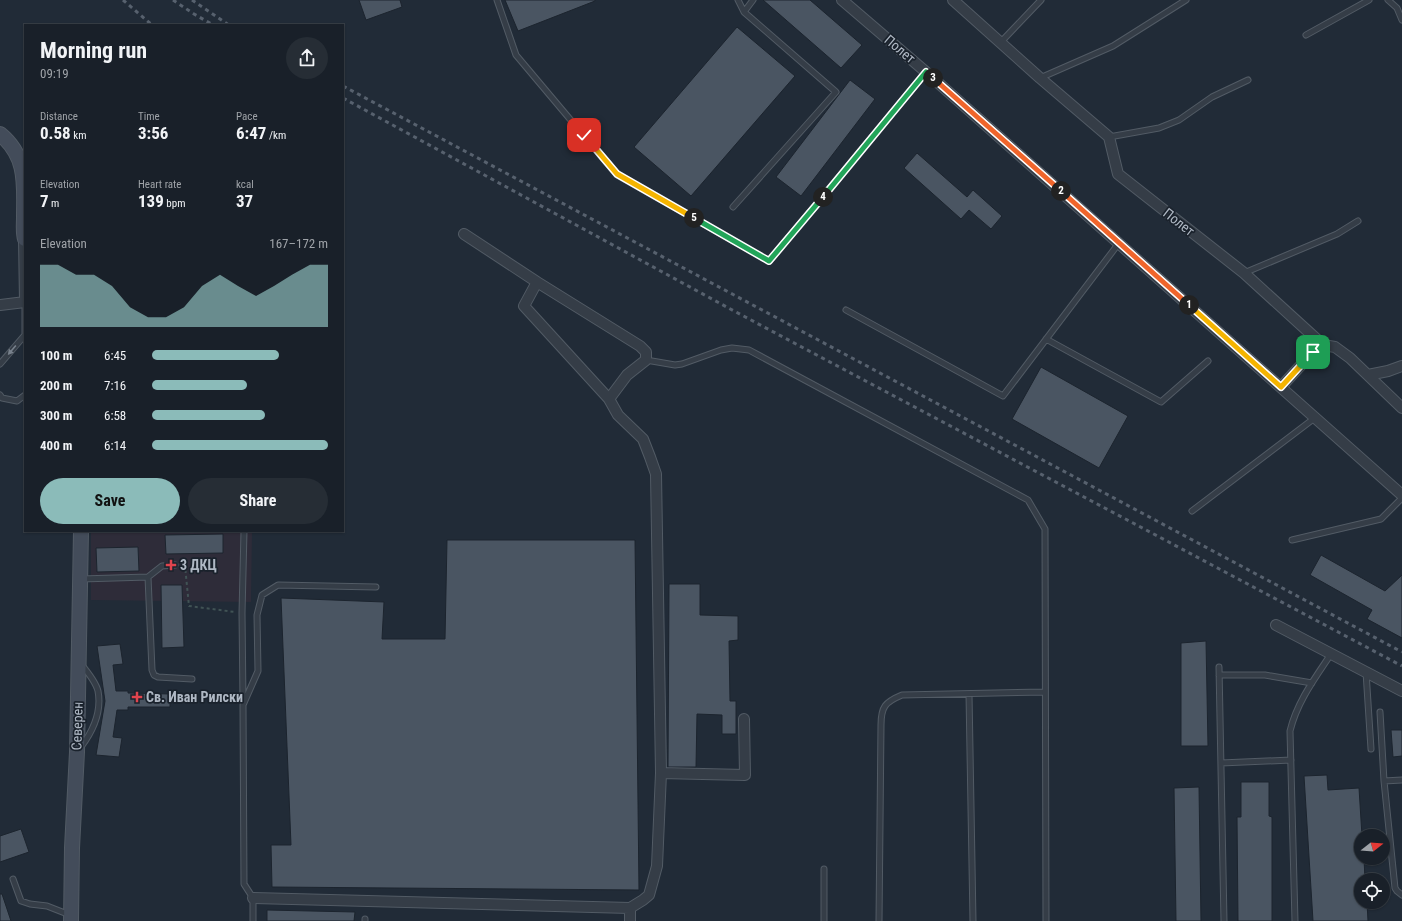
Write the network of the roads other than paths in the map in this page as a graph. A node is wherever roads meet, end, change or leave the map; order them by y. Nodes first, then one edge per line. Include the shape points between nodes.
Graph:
1 (497, 0) edge
2 (738, 0) edge
3 (753, 0) edge
4 (842, 0) edge
5 (953, 0) edge
6 (1041, 0) edge
7 (1186, 0) edge
8 (1369, 0) edge
9 (1388, 0) edge
10 (744, 12) junction
11 (1402, 20) edge
12 (1306, 35) dead end
13 (1000, 42) junction
14 (926, 72) junction
15 (1040, 78) junction
16 (1248, 80) dead end
17 (0, 134) edge
18 (1109, 137) junction
19 (24, 178) edge
20 (733, 207) dead end
21 (1358, 221) dead end
22 (464, 234) dead end
23 (1119, 243) junction
24 (1244, 273) junction
25 (537, 282) junction
26 (24, 302) edge
27 (0, 305) edge
28 (846, 310) dead end
29 (24, 339) edge
30 (1046, 339) junction
31 (1323, 345) junction
32 (646, 360) junction
33 (1208, 361) dead end
34 (0, 364) edge
35 (1402, 366) edge
36 (1368, 375) junction
37 (1281, 387) junction
38 (0, 395) edge
39 (24, 396) edge
40 (609, 399) junction
41 (1402, 408) edge
42 (1316, 417) junction
43 (1402, 495) edge
44 (1402, 498) edge
45 (1192, 511) dead end
46 (81, 532) edge
47 (244, 532) edge
48 (1292, 540) dead end
49 (175, 565) road end
50 (148, 577) junction
51 (80, 579) junction
52 (376, 587) dead end
53 (1276, 625) dead end
54 (1331, 654) junction
55 (79, 662) junction
56 (1219, 667) dead end
57 (1366, 672) junction
58 (1219, 675) junction
59 (192, 679) dead end
60 (1312, 683) junction
61 (1402, 691) edge
62 (1045, 692) junction
63 (969, 694) junction
64 (243, 705) junction
65 (1380, 712) dead end
66 (744, 719) dead end
67 (1371, 749) dead end
68 (77, 752) junction
69 (1291, 760) junction
70 (1221, 763) junction
71 (662, 774) junction
72 (1402, 780) edge
73 (1384, 781) junction
74 (824, 869) dead end
75 (12, 879) dead end
76 (1402, 895) edge
77 (253, 898) junction
78 (630, 908) junction
79 (71, 918) edge
80 (253, 921) edge
81 (630, 921) edge
82 (824, 921) edge
83 (879, 921) edge
84 (973, 921) edge
85 (1046, 921) edge
86 (1224, 921) edge
87 (1294, 921) edge

1 - 14 lane via 516,56 617,174 769,261
2 - 10 lane
3 - 10 lane
4 - 14 street, Полет
5 - 13 street
6 - 13 lane
7 - 15 lane via 1113,46
8 - 12 lane
9 - 11 lane via 1397,8
10 - 20 lane via 836,92
13 - 15 street
14 - 23 street, Полет
15 - 18 street
16 - 18 lane via 1212,98 1179,120 1159,128
17 - 19 main road via 14,148
18 - 24 street, Полет via 1118,174
21 - 24 lane via 1337,234
22 - 25 street
23 - 30 lane
23 - 37 street, Полет
24 - 31 street, Полет
25 - 32 street via 640,346 646,352
25 - 40 street via 524,306
26 - 27 street
28 - 30 lane via 1002,396
29 -> 34 lane
30 - 33 lane via 1161,402
31 - 36 street via 1335,347
31 - 37 street via 1313,352
32 - 40 street via 627,375
32 - 62 lane via 675,365 721,350 749,350 1028,500 1045,529
35 - 36 street
36 - 41 street
37 - 42 street, Полет
38 - 39 lane via 2,398 17,401
40 - 71 street via 618,415 643,439 656,474
42 - 43 street, Полет
42 - 45 lane
44 - 48 lane via 1381,520
46 - 51 main road, Северен
47 - 64 lane
49 - 50 lane via 162,566
50 - 51 lane
50 - 59 lane via 152,670 158,677
51 - 55 main road, Северен
52 - 64 lane via 278,585 262,595 257,615 258,671
53 - 54 street
54 - 57 street
54 - 60 lane
55 - 68 main road, Северен
55 - 68 lane via 98,690 98,713 91,733
56 - 58 lane
57 - 61 street
57 - 67 lane
58 - 60 lane via 1265,675
58 - 70 lane
60 - 69 lane via 1294,716 1290,731
62 - 63 lane
62 - 85 lane
63 - 83 lane via 902,695 891,699 881,713
63 - 84 lane
64 - 77 lane via 244,884
65 - 73 lane
66 - 71 street via 745,775
68 - 79 main road, Северен
69 - 70 lane
69 - 87 lane
70 - 86 lane
71 - 78 street via 657,866 649,894
72 - 73 lane
73 - 76 lane via 1395,888
74 - 82 lane
75 - 79 lane via 21,901 47,906
77 - 78 street
77 - 80 lane
78 - 81 street

